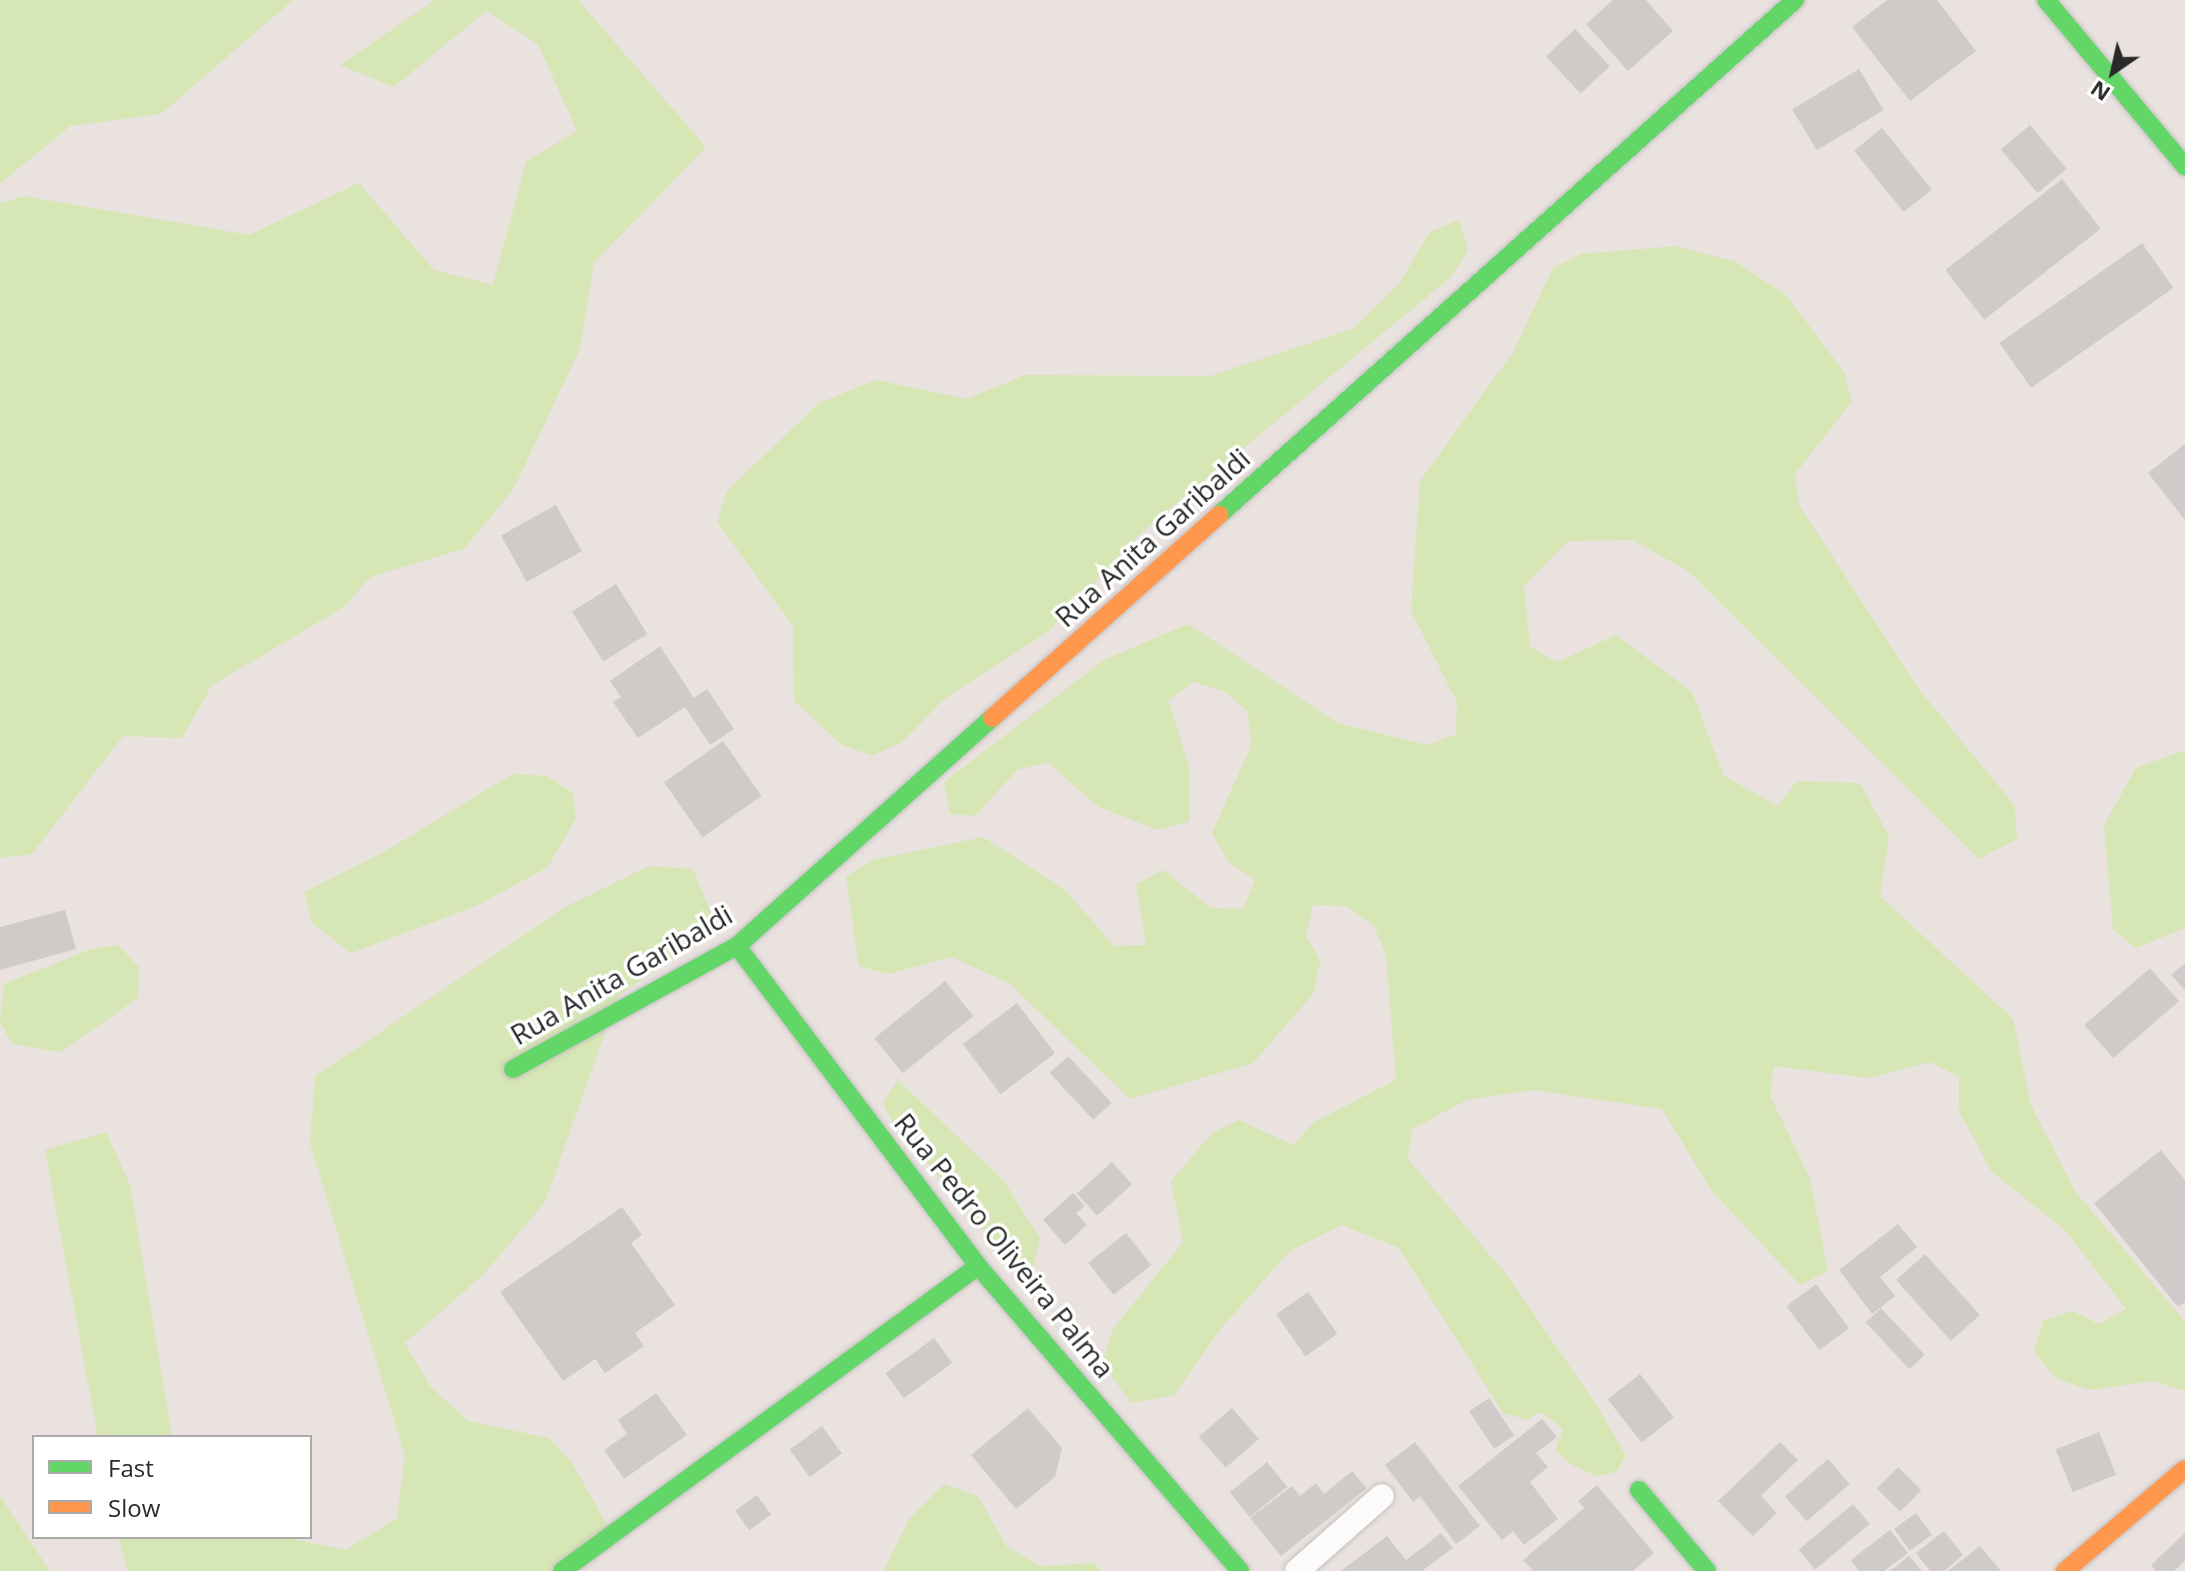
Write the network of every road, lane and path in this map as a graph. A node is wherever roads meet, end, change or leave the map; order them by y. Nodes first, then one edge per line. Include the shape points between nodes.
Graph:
1 (1795, 0) edge
2 (2046, 0) edge
3 (2185, 166) edge
4 (737, 946) junction
5 (513, 1069) dead end
6 (978, 1266) junction
7 (2185, 1469) edge
8 (1639, 1490) dead end
9 (1382, 1496) dead end
10 (562, 1571) edge
11 (1240, 1571) edge
12 (1297, 1571) edge
13 (1707, 1571) edge
14 (2065, 1571) edge

1 - 4 street, Rua Anita Garibaldi
2 - 3 street
4 - 5 street, Rua Anita Garibaldi
4 - 6 street, Rua Pedro Oliveira Palma
6 - 10 street
6 - 11 street, Rua Pedro Oliveira Palma
7 - 14 street
8 - 13 street
9 - 12 lane

